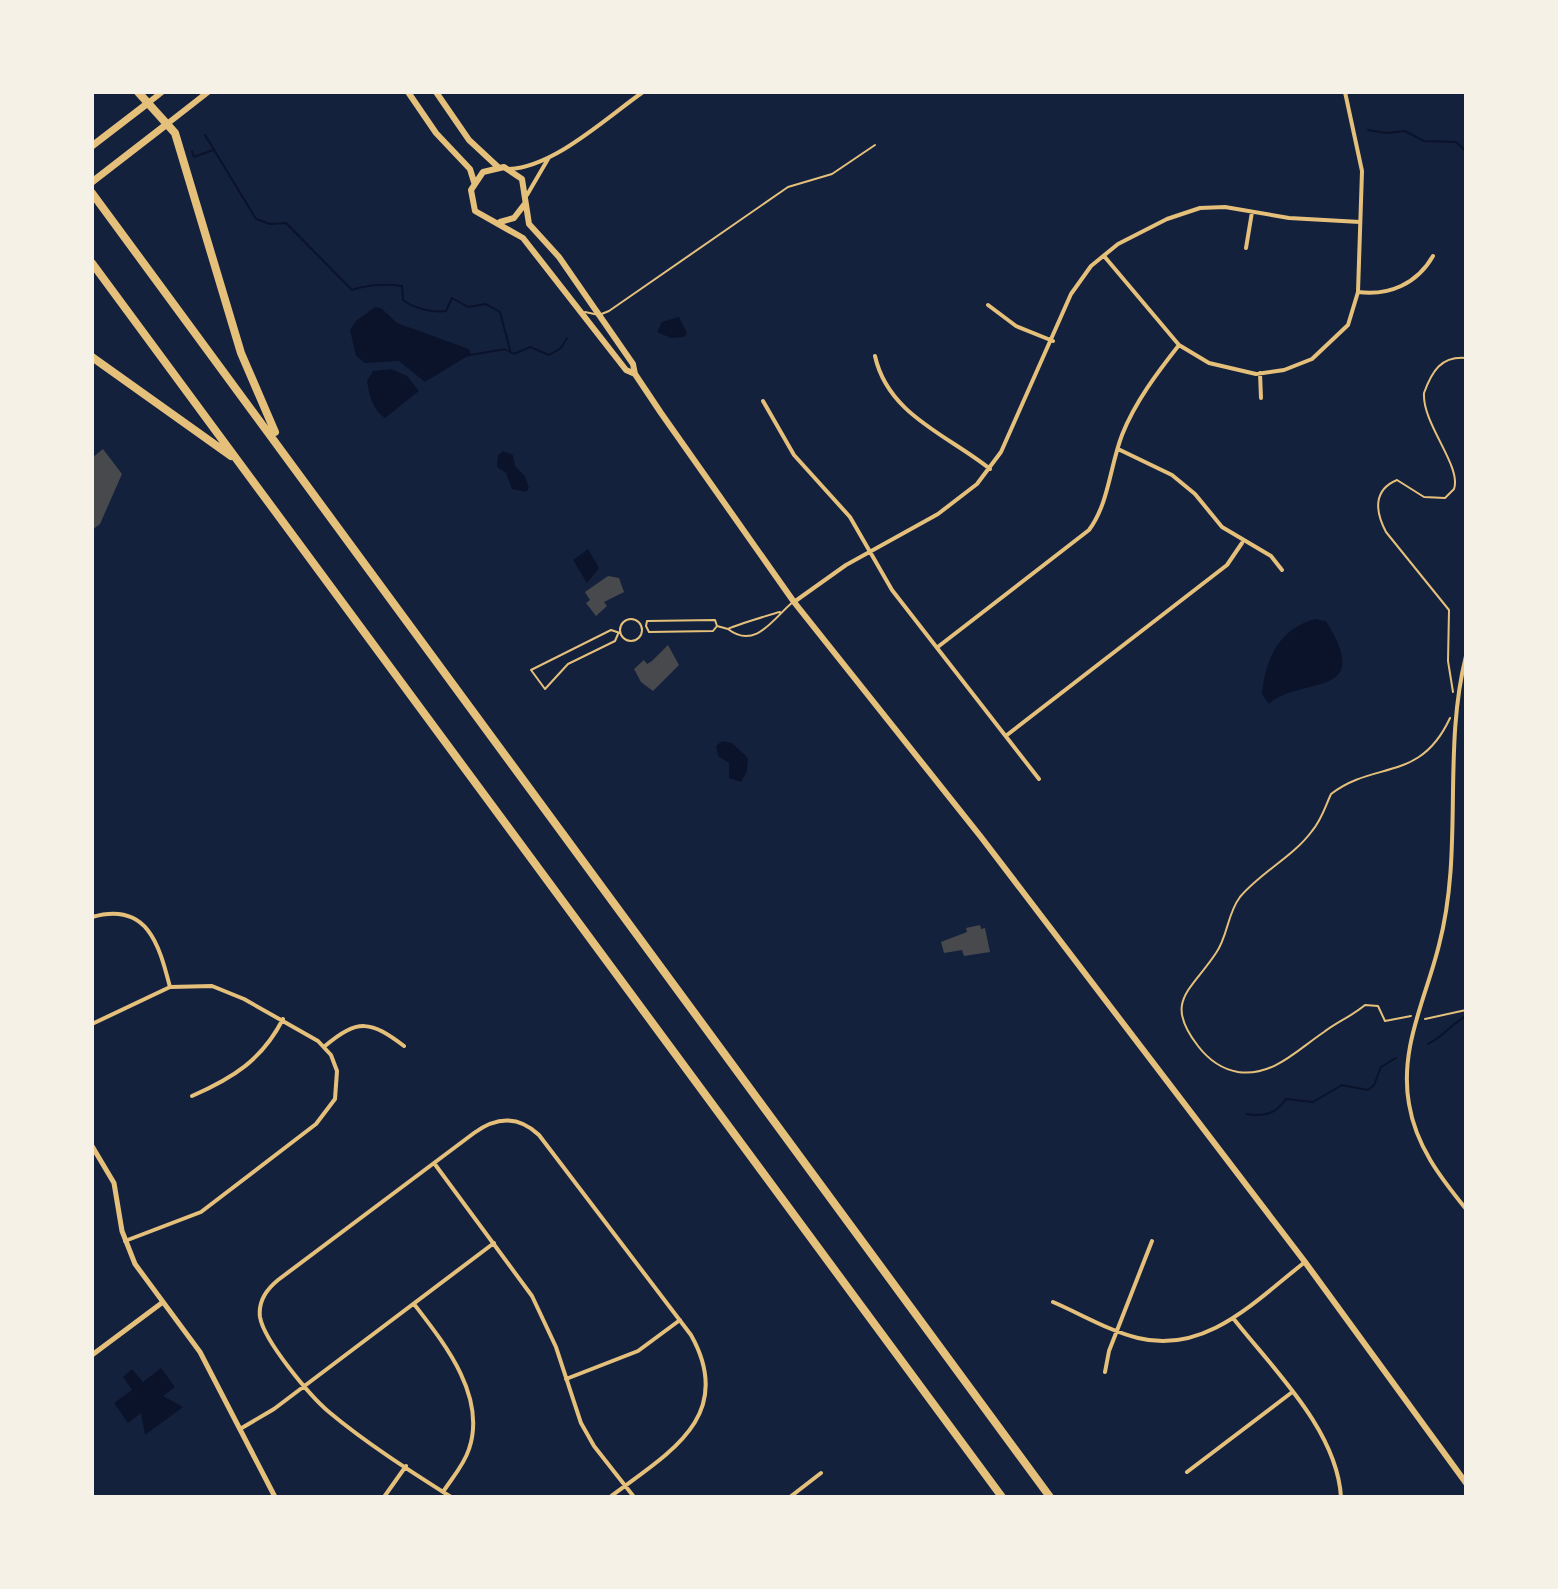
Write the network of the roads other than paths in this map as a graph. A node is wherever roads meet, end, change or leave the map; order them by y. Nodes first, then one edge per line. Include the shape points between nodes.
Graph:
1 (138, 92) edge
2 (162, 92) edge
3 (208, 92) edge
4 (408, 92) edge
5 (436, 92) edge
6 (643, 92) edge
7 (1345, 92) edge
8 (148, 103) junction
9 (167, 124) junction
10 (875, 145) dead end
11 (92, 146) edge
12 (550, 157) junction
13 (498, 167) junction
14 (508, 169) junction
15 (92, 182) edge
16 (474, 182) junction
17 (92, 193) edge
18 (526, 198) junction
19 (1252, 212) junction
20 (500, 222) junction
21 (1360, 222) junction
22 (1246, 248) dead end
23 (1104, 255) junction
24 (1433, 256) dead end
25 (92, 263) edge
26 (1358, 292) junction
27 (988, 305) dead end
28 (580, 311) junction
29 (599, 315) junction
30 (1053, 341) junction
31 (1179, 345) junction
32 (875, 356) dead end
33 (92, 357) edge
34 (1260, 373) junction
35 (635, 374) junction
36 (1261, 398) dead end
37 (763, 401) dead end
38 (281, 448) junction
39 (1118, 449) junction
40 (237, 460) junction
41 (990, 469) junction
42 (1242, 543) junction
43 (870, 551) junction
44 (1282, 570) dead end
45 (794, 602) junction
46 (780, 612) junction
47 (644, 626) junction
48 (717, 626) junction
49 (728, 629) junction
50 (619, 633) junction
51 (938, 646) junction
52 (1466, 656) edge
53 (1007, 735) junction
54 (1039, 779) dead end
55 (92, 917) edge
56 (170, 987) junction
57 (283, 1019) junction
58 (92, 1024) edge
59 (325, 1046) junction
60 (404, 1046) dead end
61 (192, 1096) dead end
62 (92, 1146) edge
63 (434, 1163) junction
64 (1455, 1195) junction
65 (1466, 1199) edge
66 (1466, 1209) edge
67 (125, 1241) junction
68 (1152, 1241) dead end
69 (494, 1243) junction
70 (1305, 1262) junction
71 (163, 1302) junction
72 (1053, 1302) dead end
73 (414, 1304) junction
74 (1233, 1318) junction
75 (680, 1320) junction
76 (1117, 1331) junction
77 (92, 1355) edge
78 (1105, 1372) dead end
79 (566, 1379) junction
80 (305, 1385) junction
81 (1291, 1393) junction
82 (240, 1429) junction
83 (406, 1466) junction
84 (1187, 1472) dead end
85 (821, 1473) dead end
86 (1466, 1483) edge
87 (625, 1486) junction
88 (443, 1492) junction
89 (275, 1497) edge
90 (384, 1497) edge
91 (451, 1497) edge
92 (610, 1497) edge
93 (634, 1497) edge
94 (790, 1497) edge
95 (1002, 1497) edge
96 (1050, 1497) edge
97 (1341, 1497) edge

1 - 8 highway
2 - 8 main road
3 - 9 main road
4 - 16 main road via 470,169
5 - 13 main road via 469,140
6 - 12 street
7 - 21 street via 1360,155
8 - 9 highway
8 - 11 main road
9 - 15 main road
9 - 38 highway via 175,133 241,353
10 - 29 lane via 832,174 788,187
12 - 14 street
12 - 18 street
13 - 14 main road
13 - 16 main road
14 - 18 main road via 522,179
16 - 20 main road via 475,211
17 - 38 highway
18 - 20 main road via 514,218
18 - 29 main road via 529,224
19 - 21 street
19 - 22 street
19 - 23 street via 1225,207 1183,212
20 - 28 main road via 527,243
21 - 26 street
23 - 30 street via 1071,294
23 - 31 street
24 - 26 street via 1420,274 1393,290
25 - 40 highway
26 - 34 street via 1348,325 1329,346 1298,365
27 - 30 street via 1016,326
28 - 29 lane
28 - 35 main road via 626,370
29 - 35 main road
30 - 41 street
31 - 34 street via 1209,363
31 - 39 street via 1135,409
32 - 41 street via 884,379 911,415
33 - 40 highway
34 - 36 street
35 - 45 main road
37 - 43 street via 794,455 845,509
38 - 96 highway
39 - 42 street via 1172,475
39 - 51 street via 1101,510 1089,530
40 - 95 highway
41 - 43 street via 938,514
42 - 44 street via 1271,556
42 - 53 street via 1227,565
43 - 45 street
43 - 51 street via 892,590
45 - 46 lane
45 - 70 main road
46 - 49 lane
46 - 49 lane via 762,632 747,636
47 - 48 lane via 649,632 713,631
47 - 48 lane via 647,621 681,618 715,620
47 - 50 lane via 642,635 632,641
47 - 50 lane via 629,618
48 - 49 lane
50 - 50 lane via 611,630 531,670 534,678 545,689 568,664 615,641
51 - 53 street
52 - 64 street via 1453,736 1453,842 1446,912 1407,1060 1409,1105 1422,1146
53 - 54 street
55 - 56 street via 119,914 145,927 159,945
56 - 57 street via 216,987
56 - 58 street
57 - 59 street
57 - 61 street via 270,1043 247,1066
59 - 60 street via 361,1025 378,1028
59 - 67 street via 337,1071 338,1088 322,1119 201,1212
62 - 67 street via 115,1189
63 - 69 street
63 - 75 street via 493,1121 530,1127
63 - 80 street via 266,1292 260,1312 266,1333
64 - 65 street
64 - 66 street
67 - 71 street
68 - 76 street
69 - 73 street
69 - 79 street via 540,1310
70 - 74 street
70 - 86 main road
71 - 77 street
71 - 82 street via 200,1352
72 - 76 street
73 - 80 street
73 - 88 street via 455,1360 471,1409 469,1449
74 - 76 street via 1211,1332 1175,1341
74 - 81 street
75 - 79 street via 638,1351
75 - 87 street via 705,1366 704,1403 680,1443
76 - 78 street
79 - 87 street via 594,1446
80 - 82 street
80 - 83 street via 330,1414
81 - 84 street
81 - 97 street via 1329,1446
82 - 89 street
83 - 88 street
83 - 90 street
85 - 94 street
87 - 92 street
87 - 93 street
88 - 91 street

